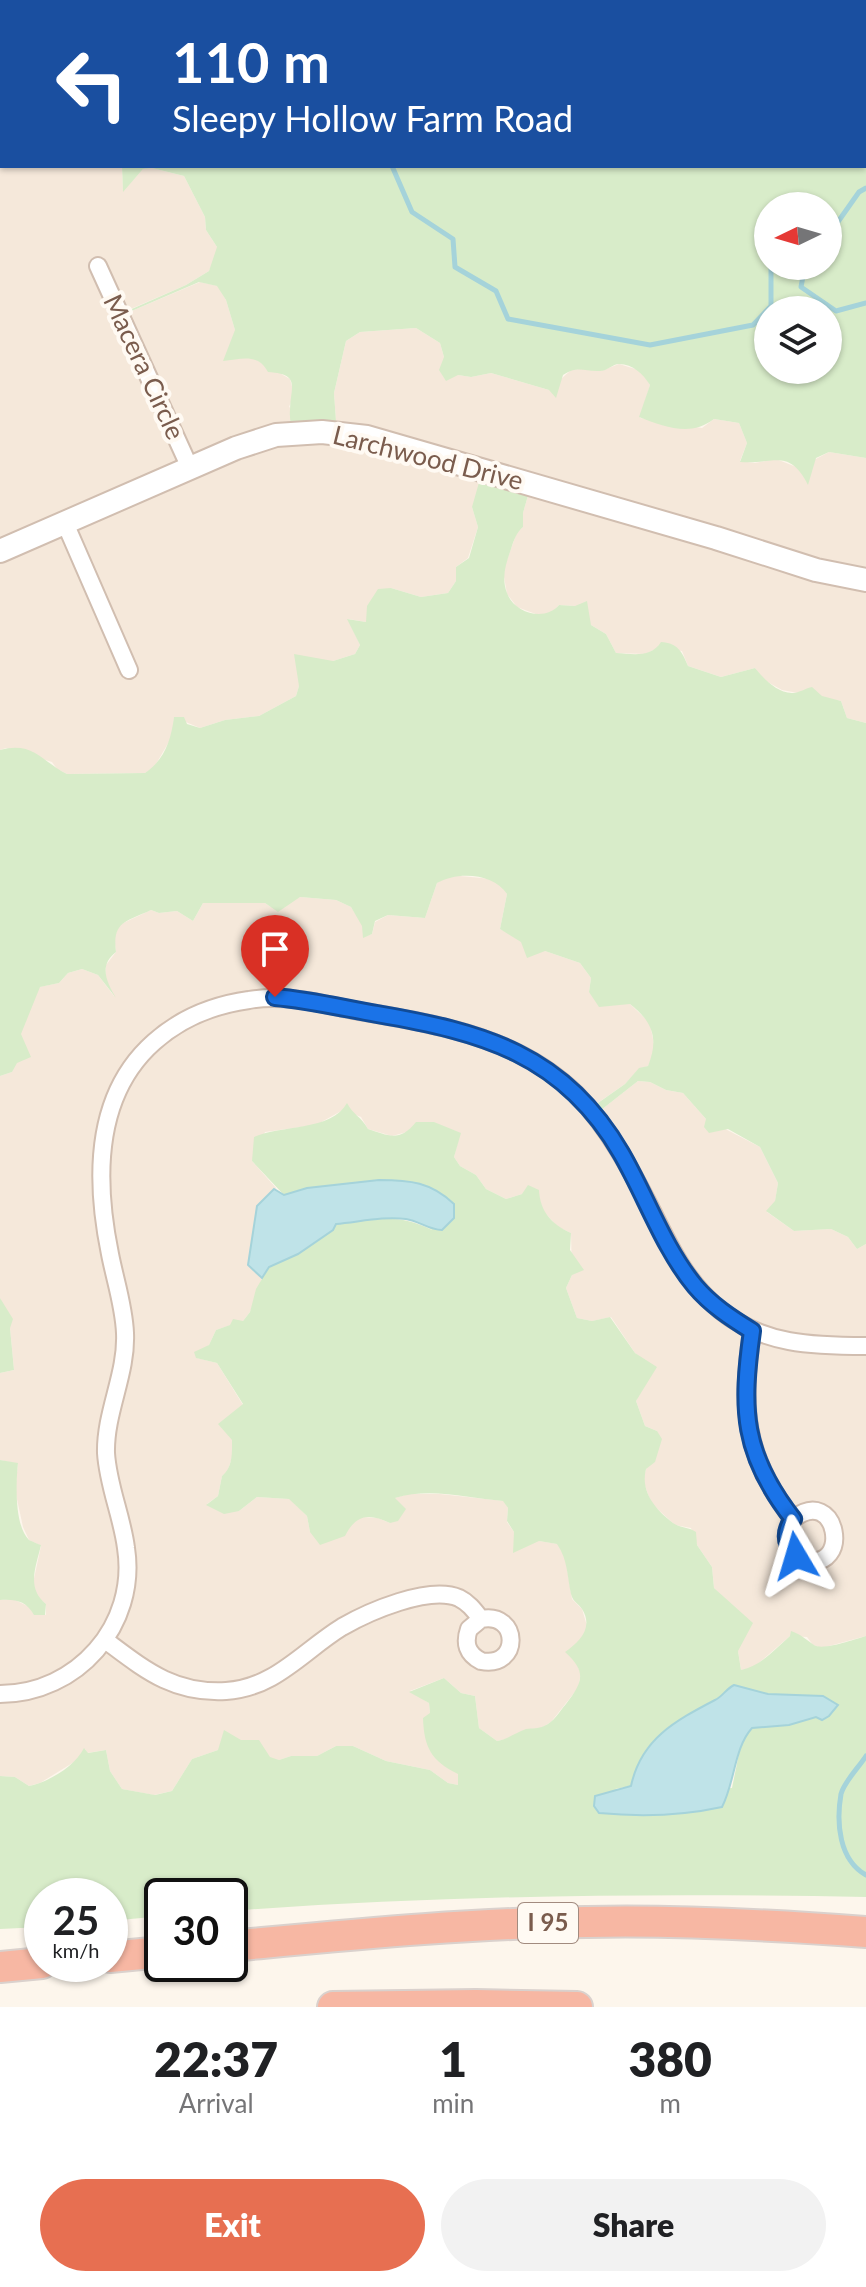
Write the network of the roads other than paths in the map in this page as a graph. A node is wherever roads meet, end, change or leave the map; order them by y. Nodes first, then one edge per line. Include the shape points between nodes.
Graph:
1 (98, 266) dead end
2 (190, 468) junction
3 (65, 523) junction
4 (0, 551) edge
5 (866, 580) edge
6 (129, 670) dead end
7 (752, 1331) junction
8 (866, 1346) edge
9 (793, 1519) dead end
10 (481, 1619) dead end
11 (105, 1640) junction
12 (0, 1694) edge
13 (866, 1932) edge
14 (248, 1944) edge
15 (24, 1965) edge
16 (0, 1967) edge
17 (333, 2007) edge
18 (577, 2007) edge

1 - 2 street, Macera Circle
2 - 3 street, Larchwood Drive
2 - 5 street, Larchwood Drive via 276,435 322,432 367,437 816,570
3 - 4 street, Larchwood Drive
3 - 6 street
7 - 8 street via 799,1344
7 - 9 street via 745,1394 749,1433 762,1473
7 - 11 street via 724,1314 688,1277 620,1150 577,1095 522,1055 459,1029 295,999 252,999 196,1013 134,1063 119,1085 104,1134 102,1209 125,1331 106,1453 128,1570 120,1611
10 - 11 street via 471,1605 451,1595 394,1604 343,1627 285,1671 229,1691 168,1683
11 - 12 street via 85,1662 51,1684
13 - 14 highway, I 95 via 585,1922 418,1929
15 - 16 highway
17 - 18 highway

